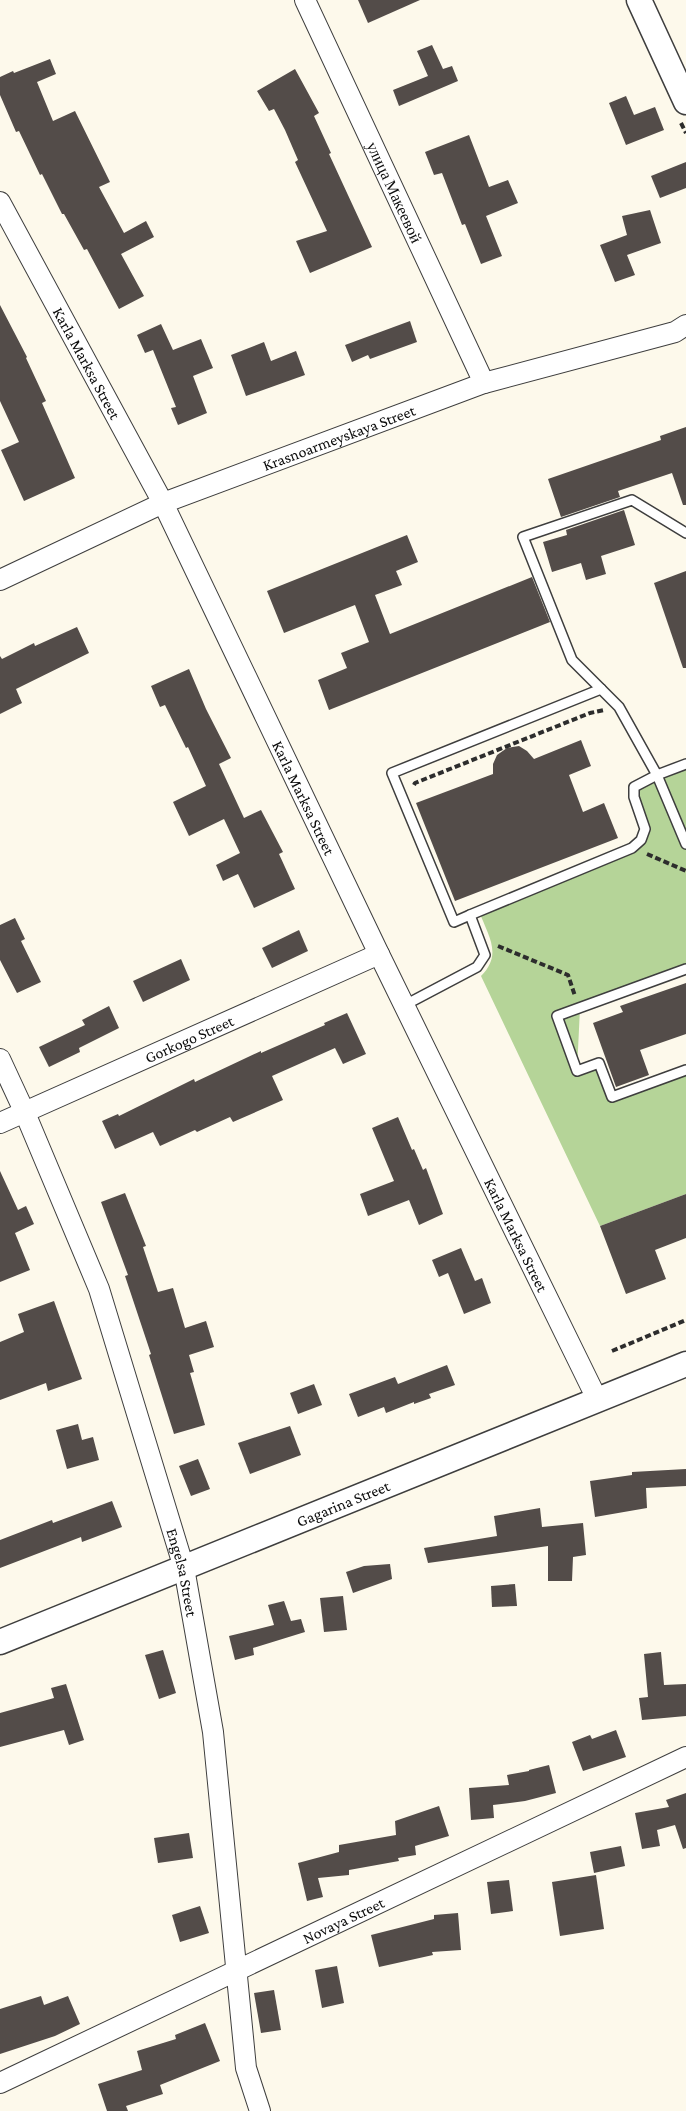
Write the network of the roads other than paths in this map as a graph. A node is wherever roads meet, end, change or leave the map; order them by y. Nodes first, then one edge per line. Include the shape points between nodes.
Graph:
1 (305, 0) edge
2 (639, 0) edge
3 (686, 102) edge
4 (0, 202) edge
5 (686, 325) edge
6 (484, 383) junction
7 (163, 503) junction
8 (686, 533) edge
9 (0, 580) edge
10 (601, 689) junction
11 (686, 764) edge
12 (657, 775) junction
13 (686, 844) edge
14 (470, 915) junction
15 (379, 954) junction
16 (686, 969) edge
17 (405, 1005) junction
18 (0, 1059) edge
19 (686, 1070) edge
20 (25, 1113) junction
21 (0, 1123) edge
22 (686, 1364) edge
23 (597, 1399) junction
24 (184, 1568) junction
25 (0, 1642) edge
26 (686, 1757) edge
27 (238, 1970) junction
28 (0, 2083) edge
29 (260, 2111) edge

1 - 6 street, улица Макеевой
2 - 3 street
4 - 7 street, Karla Marksa Street
5 - 6 street, Krasnoarmeyskaya Street via 675,332
6 - 7 street, Krasnoarmeyskaya Street
7 - 9 street, Krasnoarmeyskaya Street
7 - 15 street, Karla Marksa Street
8 - 10 lane via 632,500 523,537 572,660
10 - 12 lane via 619,707
10 - 14 lane via 392,773 454,922
11 - 12 lane
12 - 13 lane
12 - 14 lane via 634,787 645,830 632,848
14 - 17 lane via 485,955 477,967
15 - 17 street, Karla Marksa Street
15 - 20 street, Gorkogo Street
16 - 19 lane via 557,1016 577,1071 599,1063 612,1097
17 - 23 street, Karla Marksa Street
18 - 20 street, Engelsa Street
20 - 21 street, Gorkogo Street
20 - 24 street, Engelsa Street via 99,1289
22 - 23 street, Gagarina Street
23 - 24 street, Gagarina Street
24 - 25 street, Gagarina Street
24 - 27 street, Engelsa Street via 213,1732
26 - 27 street, Novaya Street
27 - 28 street, Novaya Street
27 - 29 street, Engelsa Street via 246,2068

